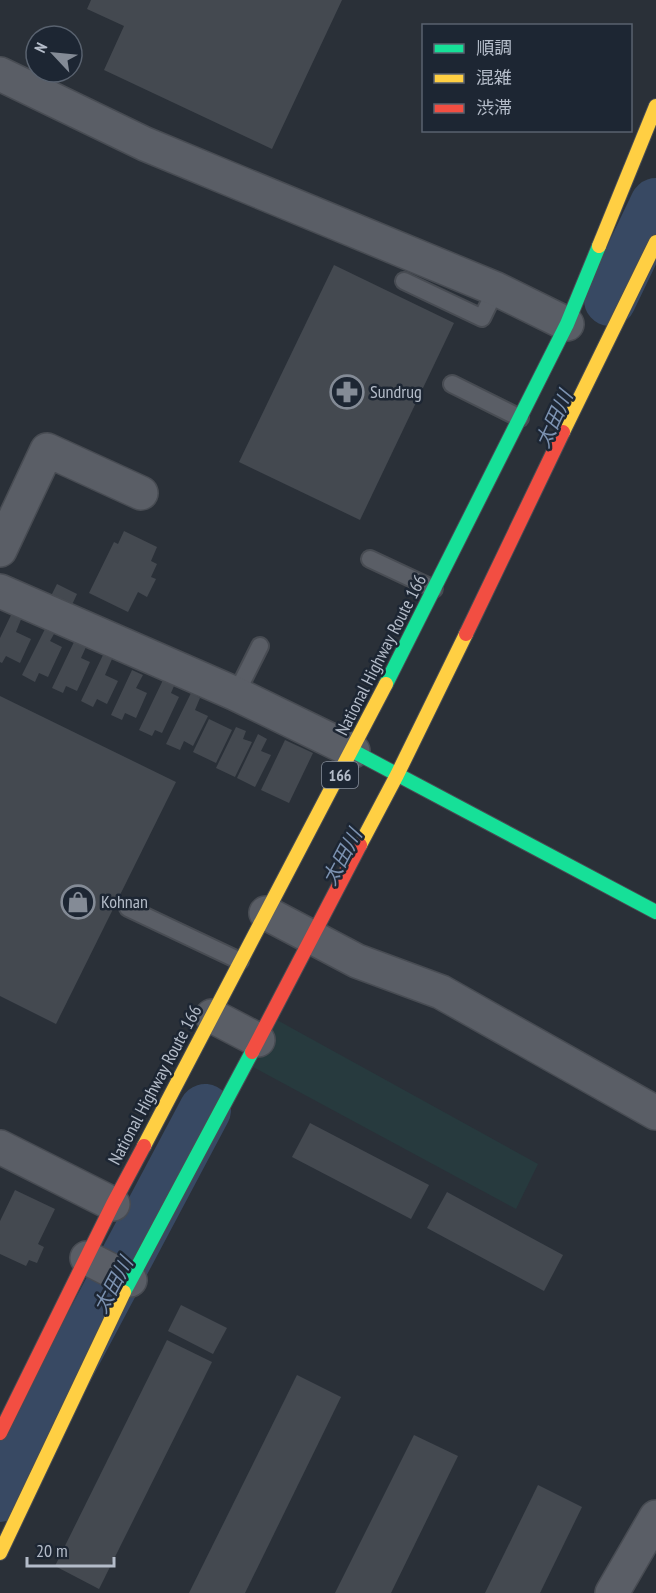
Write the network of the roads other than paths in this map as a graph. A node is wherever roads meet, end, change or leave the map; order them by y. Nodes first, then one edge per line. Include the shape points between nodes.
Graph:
1 (0, 75) edge
2 (656, 106) edge
3 (638, 129) edge
4 (656, 242) edge
5 (404, 281) dead end
6 (496, 289) junction
7 (567, 324) junction
8 (452, 384) dead end
9 (520, 418) junction
10 (141, 493) dead end
11 (0, 550) edge
12 (370, 559) dead end
13 (434, 589) junction
14 (0, 591) edge
15 (260, 646) dead end
16 (236, 694) junction
17 (363, 757) junction
18 (394, 773) junction
19 (128, 908) dead end
20 (656, 912) edge
21 (294, 928) junction
22 (240, 961) junction
23 (238, 1029) junction
24 (656, 1113) edge
25 (0, 1147) edge
26 (113, 1204) junction
27 (110, 1270) junction
28 (0, 1433) edge
29 (656, 1516) edge
30 (0, 1553) edge
31 (612, 1593) edge

1 - 6 street via 145,144
2 - 3 main road, National Highway Route 166 / 166
3 - 7 main road, National Highway Route 166 / 166
4 - 18 main road
5 - 6 lane via 482,318
6 - 7 street
7 - 9 main road, National Highway Route 166 / 166
8 - 9 lane
9 - 13 main road, National Highway Route 166 / 166
10 - 11 street via 47,450
12 - 13 lane
13 - 17 main road, National Highway Route 166 / 166
14 - 16 street
15 - 16 lane
16 - 17 street
17 - 18 main road
17 - 21 main road, National Highway Route 166 / 166
18 - 20 main road
18 - 21 main road
19 - 22 lane
21 - 22 main road, National Highway Route 166 / 166
21 - 23 main road
21 - 24 street via 357,961 441,992
22 - 23 main road, National Highway Route 166 / 166
23 - 26 main road, National Highway Route 166 / 166
23 - 27 main road via 183,1185
25 - 26 street
26 - 27 main road, National Highway Route 166 / 166
27 - 28 main road, National Highway Route 166 / 166
27 - 30 main road
29 - 31 street

